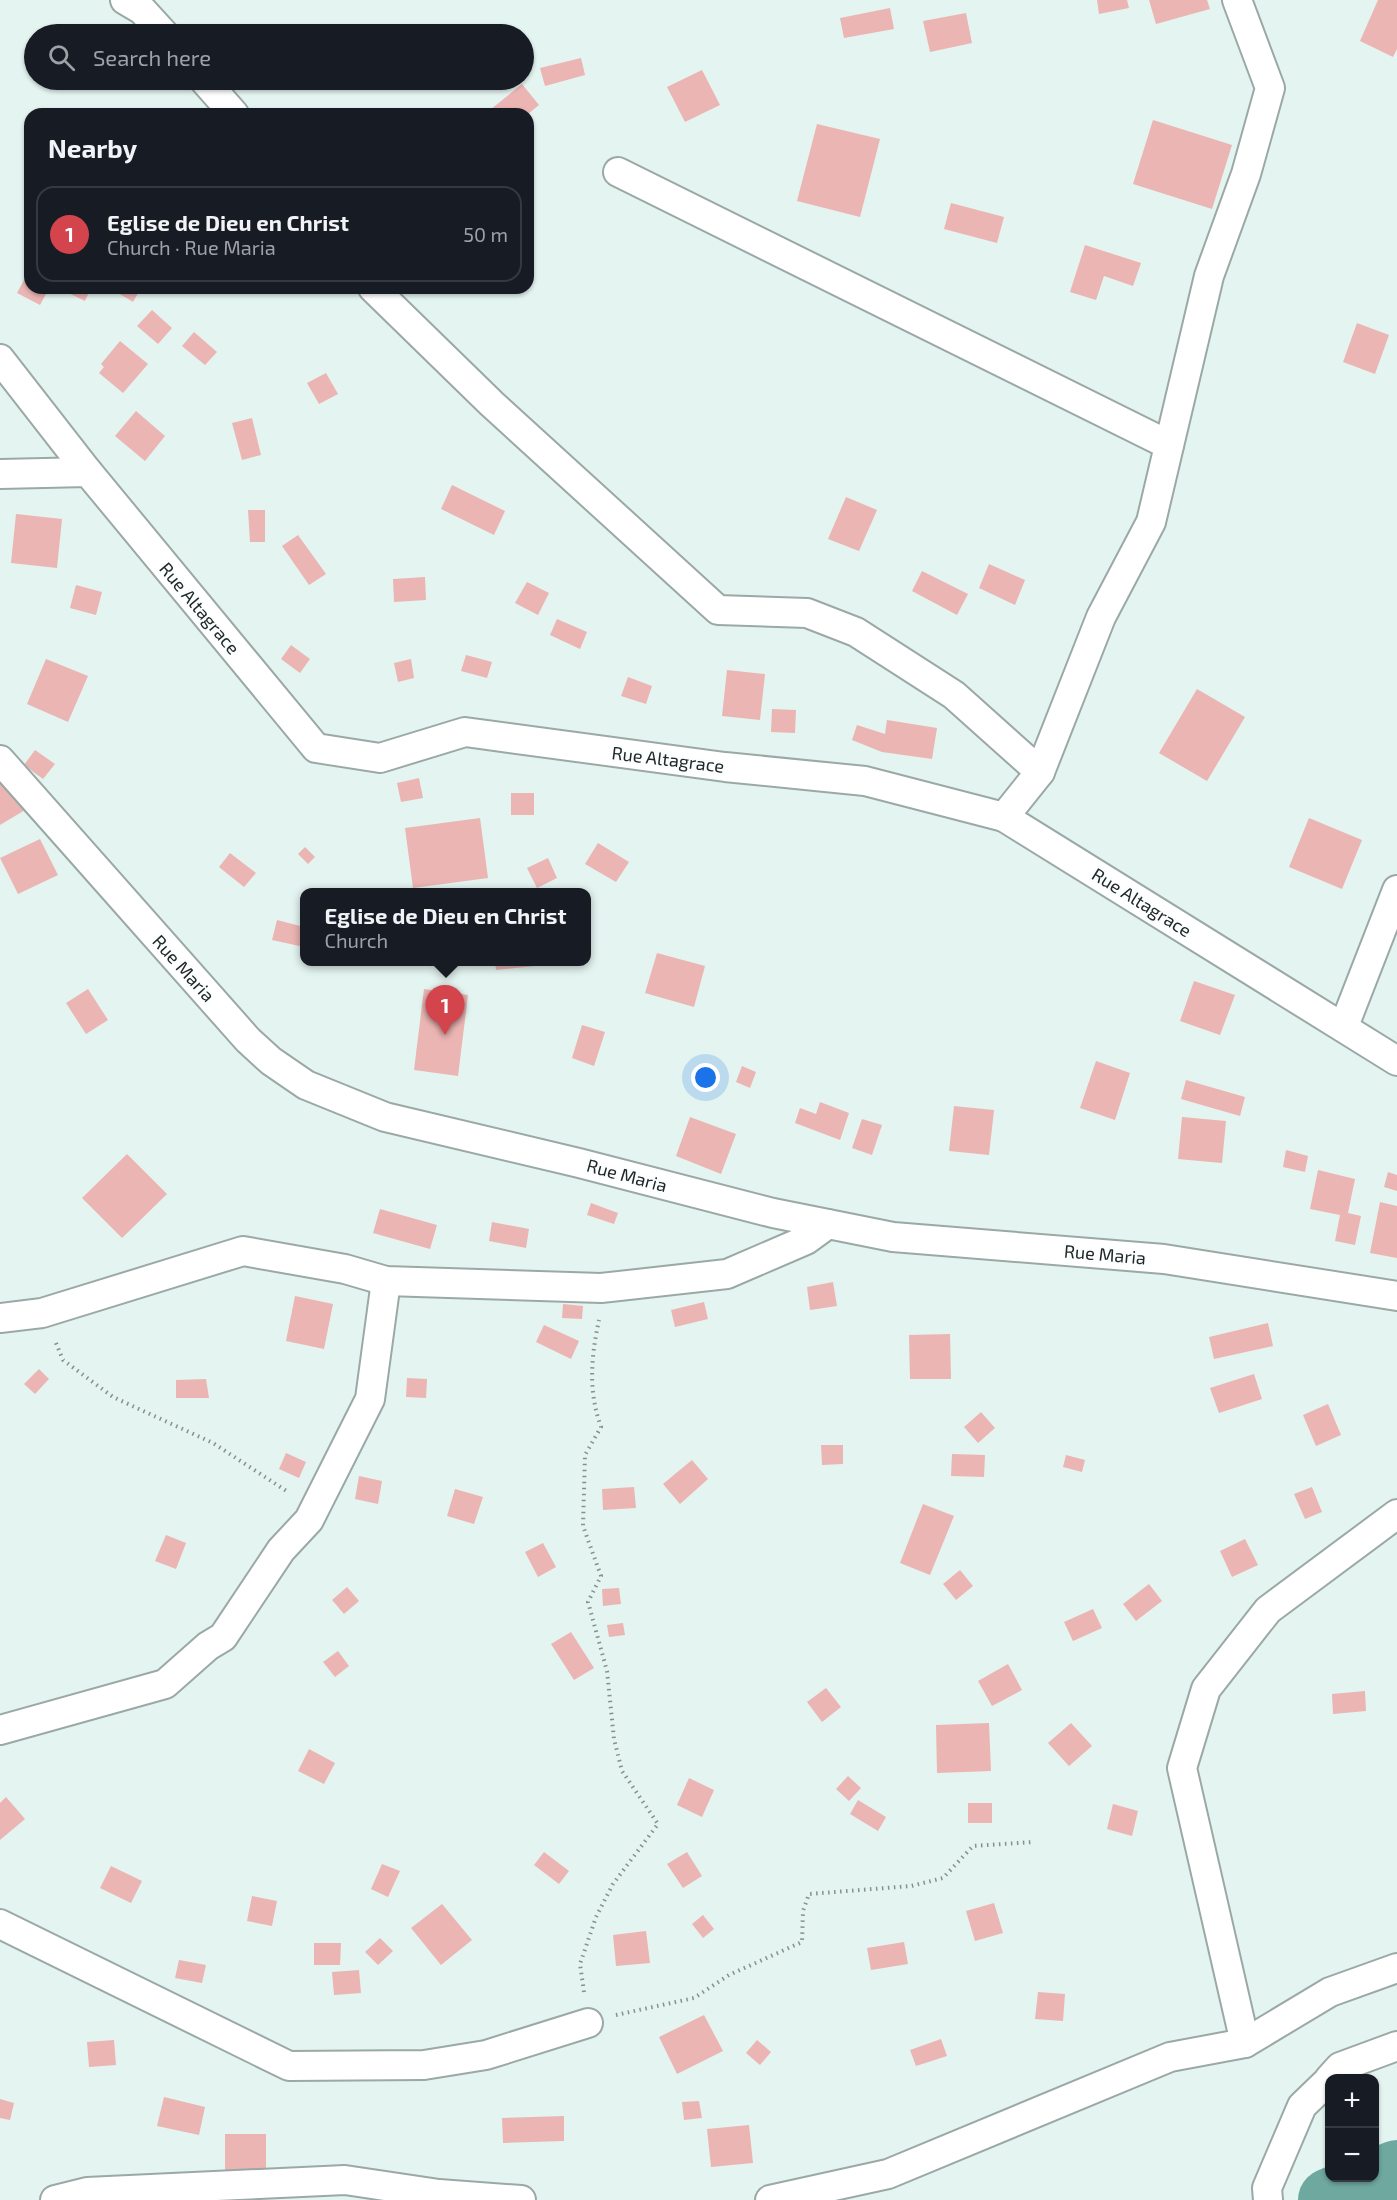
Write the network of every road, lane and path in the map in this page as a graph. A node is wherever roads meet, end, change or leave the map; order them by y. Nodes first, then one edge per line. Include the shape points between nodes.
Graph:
1 (125, 0) edge
2 (1237, 0) edge
3 (155, 24) edge
4 (213, 90) edge
5 (229, 108) edge
6 (618, 172) dead end
7 (379, 294) edge
8 (0, 359) edge
9 (1169, 445) junction
10 (88, 472) junction
11 (0, 474) edge
12 (0, 760) edge
13 (1040, 772) junction
14 (1004, 817) junction
15 (1397, 890) edge
16 (1344, 1026) junction
17 (1397, 1061) edge
18 (828, 1224) junction
19 (386, 1281) junction
20 (601, 1288) junction
21 (1397, 1296) edge
22 (42, 1313) junction
23 (0, 1318) edge
24 (315, 1508) junction
25 (1397, 1514) edge
26 (0, 1730) edge
27 (1033, 1842) dead end
28 (0, 1924) edge
29 (1397, 1968) edge
30 (588, 2023) junction
31 (1245, 2043) junction
32 (1397, 2046) edge
33 (1334, 2074) edge
34 (1325, 2084) edge
35 (55, 2200) edge
36 (521, 2200) edge
37 (770, 2200) edge
38 (1268, 2200) edge

1 - 3 street
2 - 9 street via 1270,88 1246,174 1209,276
4 - 5 street
6 - 9 street
7 - 13 street via 492,404 718,610 807,614 856,632 954,695
8 - 10 street, Rue Altagrace
9 - 13 street via 1151,522 1101,617
10 - 11 street
10 - 14 street, Rue Altagrace via 316,748 380,758 465,732 725,767 865,781
12 - 18 street, Rue Maria via 248,1040 306,1085 385,1117 772,1214
13 - 14 street
14 - 16 street, Rue Altagrace
15 - 16 street
16 - 17 street, Rue Altagrace
18 - 20 street via 806,1240 727,1274
18 - 21 street, Rue Maria via 893,1237 1164,1258
19 - 20 street
19 - 22 street via 345,1269 243,1251
19 - 24 street via 370,1399
20 - 30 path via 591,1382 601,1427 585,1455 583,1527 601,1576 588,1602 607,1671 614,1739 622,1771 658,1824 613,1884 596,1917 580,1964
22 - 23 street
22 - 24 path via 63,1360 113,1397 213,1443
24 - 26 street via 281,1550 223,1637 165,1684
25 - 31 street via 1268,1610 1206,1689 1182,1768
27 - 30 path via 973,1846 943,1878 911,1886 809,1893 803,1911 802,1942 729,1975 694,1998
28 - 30 street via 289,2066 424,2065 486,2055
29 - 31 street via 1330,1992
31 - 37 street via 1170,2057 888,2174
32 - 33 street via 1340,2067
34 - 38 street via 1302,2106 1267,2188
35 - 36 street via 87,2192 345,2180 439,2194

